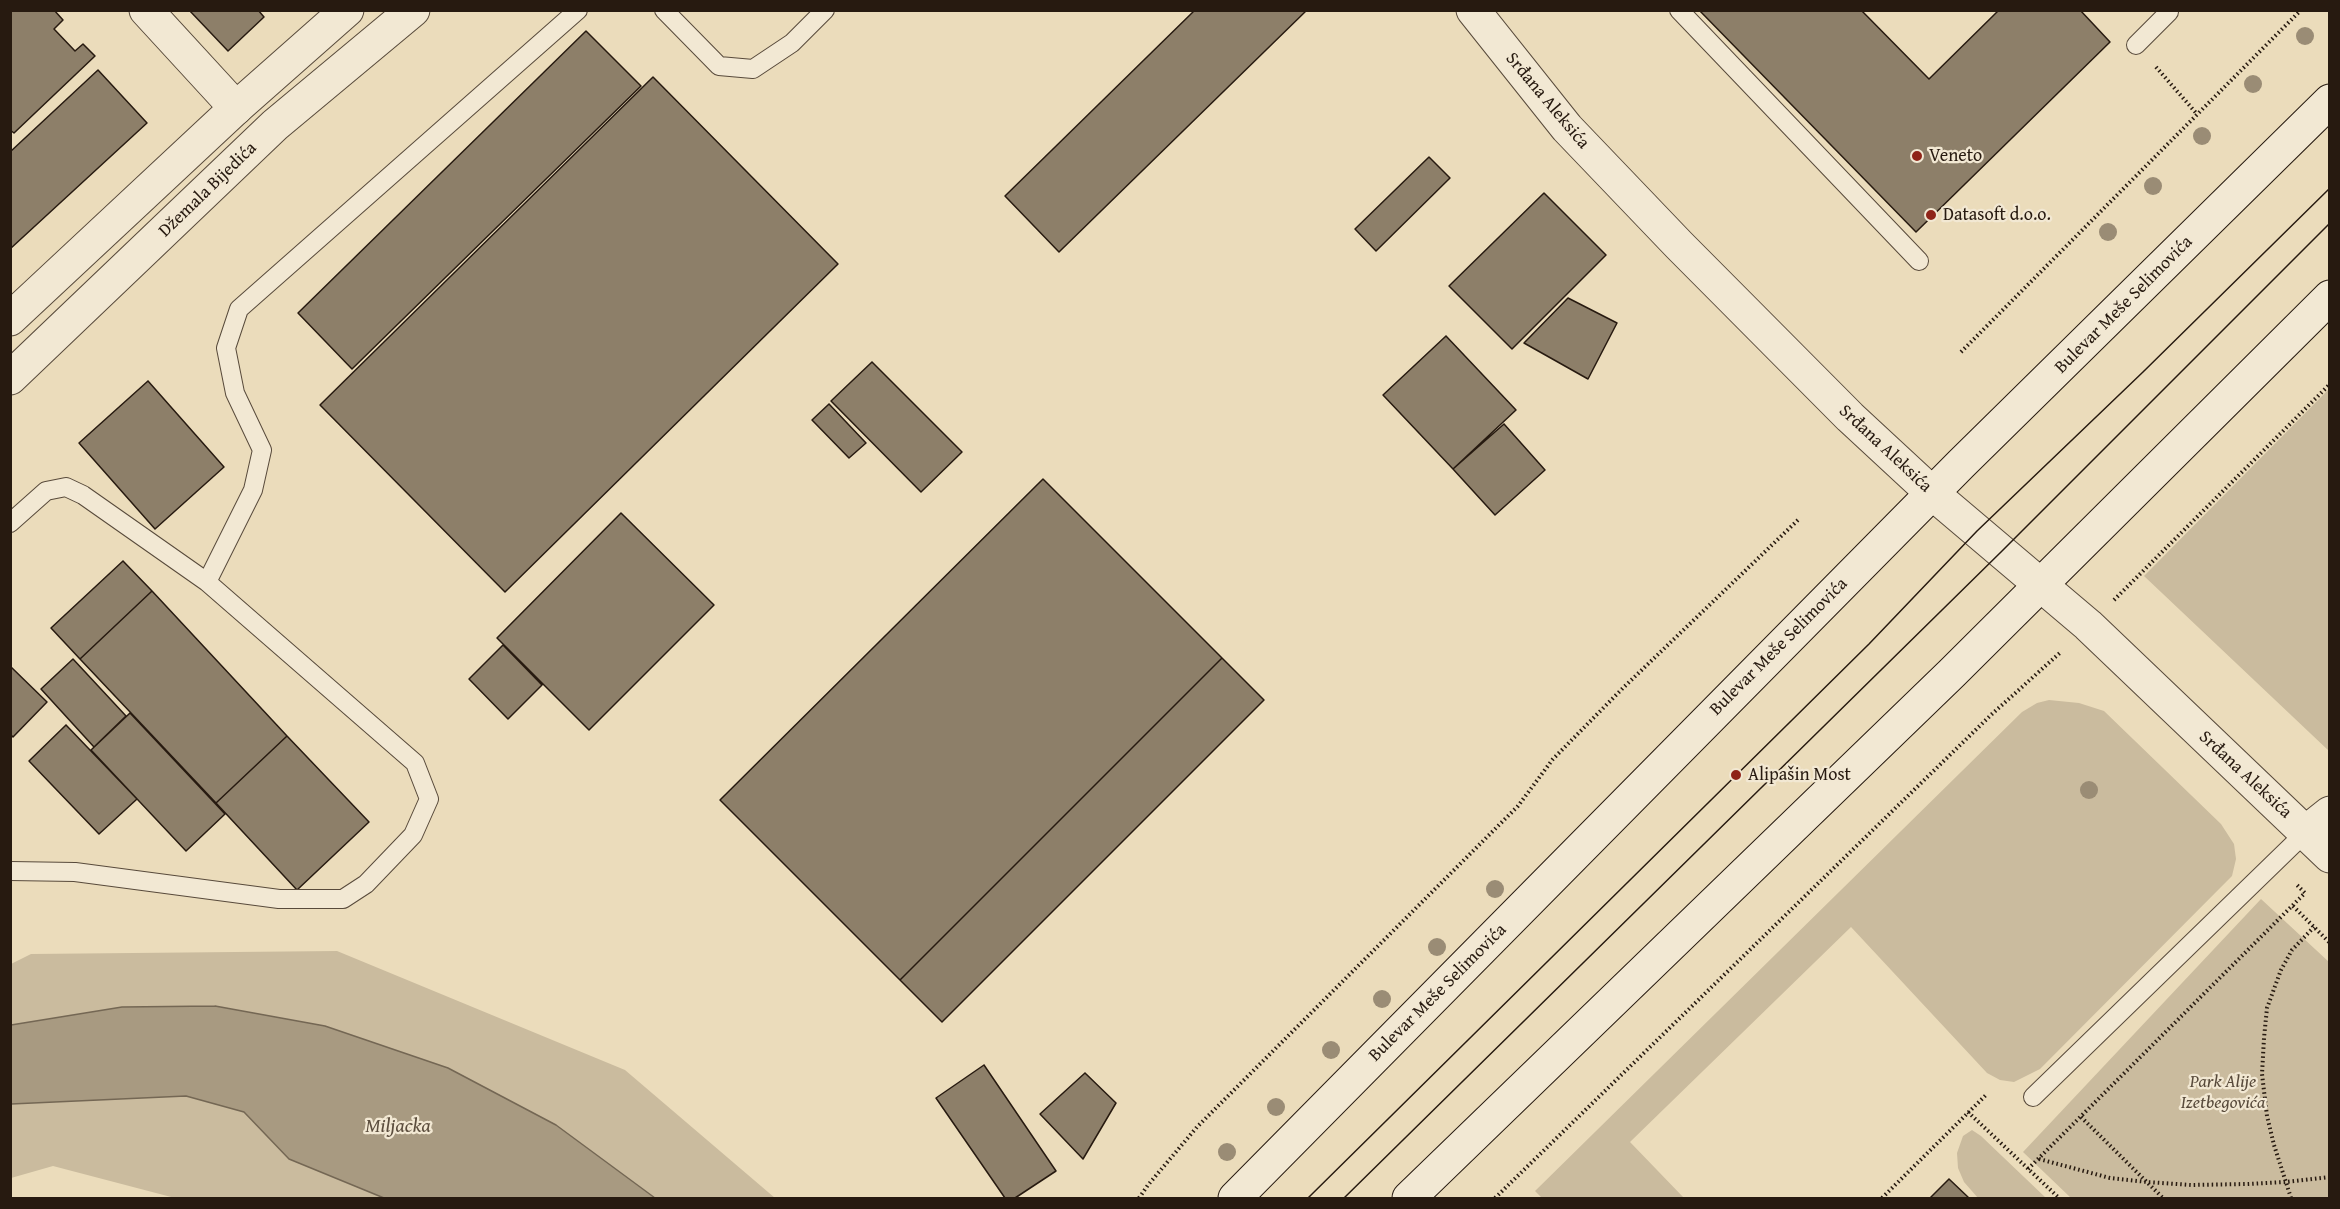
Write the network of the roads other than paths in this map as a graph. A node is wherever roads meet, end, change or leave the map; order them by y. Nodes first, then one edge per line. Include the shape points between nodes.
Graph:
1 (146, 10) edge
2 (347, 10) edge
3 (413, 10) edge
4 (578, 10) edge
5 (664, 10) edge
6 (825, 10) edge
7 (1473, 10) edge
8 (1679, 10) edge
9 (2168, 10) edge
10 (2136, 45) road end
11 (2330, 101) edge
12 (236, 108) junction
13 (1919, 261) dead end
14 (2330, 297) edge
15 (10, 319) edge
16 (10, 378) edge
17 (1932, 494) junction
18 (10, 523) edge
19 (207, 582) junction
20 (2040, 585) junction
21 (2318, 822) edge
22 (2330, 856) edge
23 (10, 871) edge
24 (2034, 1097) dead end
25 (1235, 1198) edge
26 (1409, 1198) edge

1 - 12 main road
2 - 12 main road
3 - 16 main road, Džemala Bijedića via 275,125
4 - 19 lane via 239,309 226,348 235,393 262,450 253,490
5 - 6 lane via 719,66 753,69 792,43
7 - 17 main road, Srđana Aleksića via 1567,128 1850,417
8 - 13 lane
9 - 10 lane
11 - 17 main road, Bulevar Meše Selimovića
12 - 15 main road
14 - 20 main road
17 - 20 main road, Srđana Aleksića
17 - 25 main road, Bulevar Meše Selimovića
18 - 19 lane via 46,491 66,487
19 - 23 lane via 415,763 429,799 413,835 366,884 343,899 279,900 75,872
20 - 21 main road, Srđana Aleksića
20 - 26 main road
21 - 22 main road, Srđana Aleksića
21 - 24 lane

